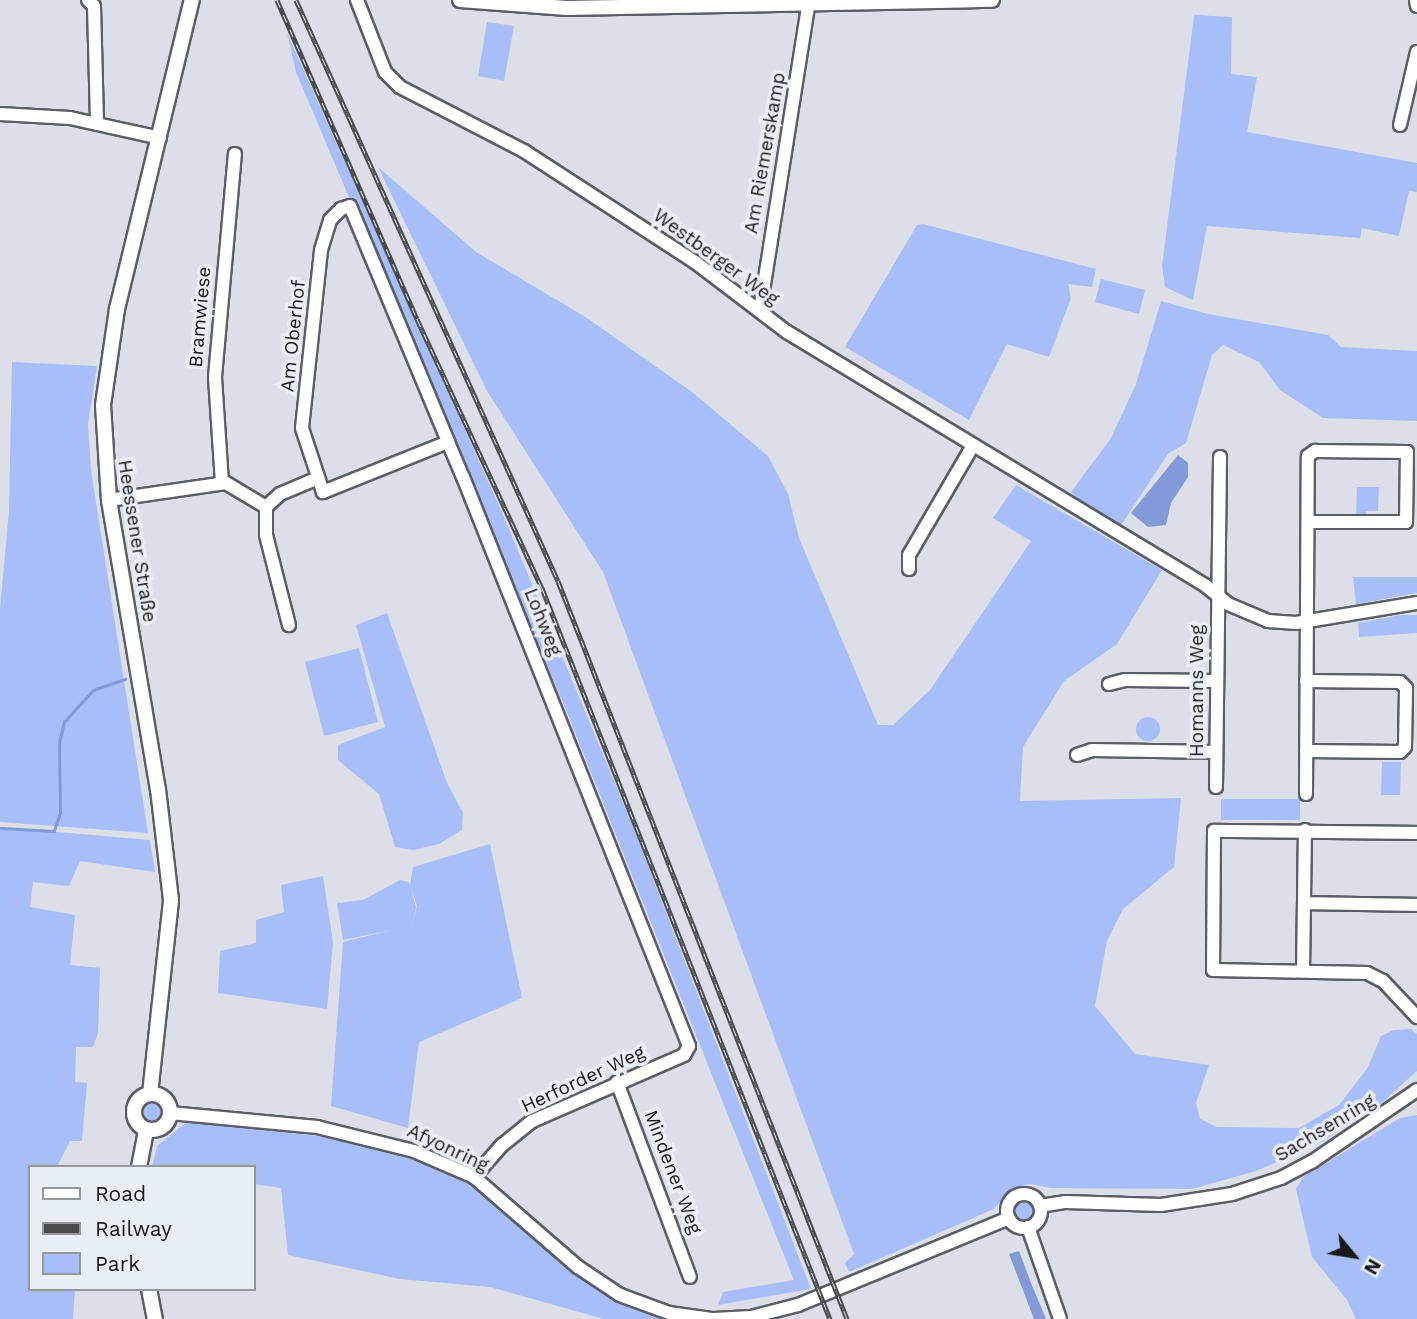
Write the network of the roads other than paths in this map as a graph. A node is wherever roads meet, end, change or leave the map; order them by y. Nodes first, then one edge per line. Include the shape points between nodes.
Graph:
1 (88, 0) edge
2 (192, 0) edge
3 (357, 0) edge
4 (460, 0) edge
5 (992, 0) edge
6 (1416, 0) edge
7 (478, 1) edge
8 (809, 2) junction
9 (1417, 6) edge
10 (1417, 52) edge
11 (0, 114) edge
12 (97, 124) junction
13 (1400, 125) dead end
14 (160, 138) junction
15 (234, 154) dead end
16 (350, 206) joint
17 (760, 310) junction
18 (448, 442) junction
19 (972, 447) junction
20 (1220, 457) dead end
21 (318, 478) junction
22 (222, 483) junction
23 (109, 500) junction
24 (267, 507) junction
25 (1309, 522) junction
26 (909, 569) dead end
27 (1217, 596) junction
28 (1417, 603) edge
29 (1307, 621) junction
30 (289, 625) dead end
31 (1217, 681) junction
32 (1306, 681) junction
33 (1109, 684) dead end
34 (1306, 751) junction
35 (1216, 752) junction
36 (1077, 755) dead end
37 (1216, 787) dead end
38 (1306, 794) dead end
39 (1304, 830) junction
40 (1417, 833) edge
41 (1304, 903) junction
42 (1417, 905) edge
43 (1303, 971) junction
44 (1417, 1017) edge
45 (684, 1055) joint
46 (617, 1082) junction
47 (1417, 1090) edge
48 (150, 1094) junction
49 (170, 1113) junction
50 (146, 1130) junction
51 (139, 1165) edge
52 (474, 1177) junction
53 (1040, 1206) junction
54 (1009, 1218) junction
55 (1028, 1227) junction
56 (690, 1277) dead end
57 (149, 1291) edge
58 (155, 1319) edge
59 (713, 1319) edge
60 (1060, 1319) edge

1 - 12 street via 94,6
2 - 14 main road, Heessener Straße
3 - 17 street, Westberger Weg via 385,72 400,87 524,151
4 - 7 main road
5 - 8 main road
6 - 9 street
7 - 8 main road via 567,8
8 - 17 street, Am Riemerskamp
10 - 13 street
11 - 12 street
12 - 14 street
14 - 23 main road, Heessener Straße via 107,364 103,436
15 - 22 street, Bramwiese via 215,377
16 - 18 street, Lohweg
16 - 21 street, Am Oberhof via 330,220 321,250 302,428
17 - 19 street, Westberger Weg via 787,332
18 - 21 street via 323,492
18 - 45 street, Lohweg via 650,940 687,1040
19 - 26 street via 909,555
19 - 27 street, Westberger Weg
20 - 27 street, Homanns Weg
21 - 24 street via 280,494
22 - 23 street
22 - 24 street
23 - 48 main road, Heessener Straße via 158,790 171,900
24 - 30 street via 266,535
25 - 25 street via 1311,452 1407,452 1406,522
25 - 29 street
27 - 29 street, Westberger Weg via 1268,621
27 - 31 street, Homanns Weg
28 - 29 street, Westberger Weg
29 - 32 street
31 - 33 street via 1125,680
31 - 35 street, Homanns Weg
32 - 34 street
32 - 34 street via 1400,682 1406,688 1405,747 1400,752
34 - 38 street
35 - 36 street via 1093,750
35 - 37 street, Homanns Weg
39 - 40 street
39 - 41 street
39 - 43 street via 1214,831 1213,970
41 - 42 street
41 - 43 street
43 - 44 street via 1367,972
45 - 46 street, Herforder Weg
46 - 52 street, Herforder Weg via 532,1121 509,1138
46 - 56 street, Mindener Weg
47 - 53 street, Sachsenring via 1313,1161 1281,1178 1232,1194 1161,1205 1066,1202
48 - 49 main road via 162,1097
48 - 50 main road, Heessener Straße via 139,1099 134,1110 136,1122
49 - 50 main road via 162,1127
49 - 52 street, Afyonring via 373,1138
50 - 51 main road, Heessener Straße
52 - 59 street, Afyonring via 599,1283 645,1306
53 - 54 street, Sachsenring via 1031,1196 1018,1196 1009,1205
53 - 55 street via 1039,1219
54 - 55 street via 1017,1226
54 - 59 street, Afyonring via 798,1306 751,1317
55 - 60 street
57 - 58 main road

